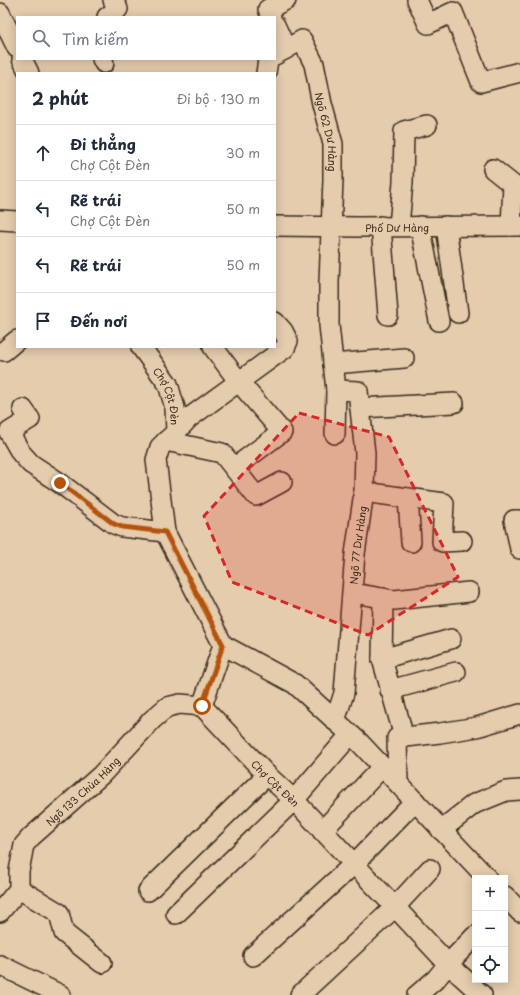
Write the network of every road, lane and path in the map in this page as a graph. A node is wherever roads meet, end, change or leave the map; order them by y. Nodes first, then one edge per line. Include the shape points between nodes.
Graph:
1 (113, 0) edge
2 (286, 0) edge
3 (417, 0) edge
4 (0, 13) edge
5 (108, 16) edge
6 (271, 16) edge
7 (276, 27) edge
8 (16, 46) edge
9 (288, 48) edge
10 (22, 60) edge
11 (268, 60) edge
12 (28, 72) edge
13 (266, 72) edge
14 (520, 72) edge
15 (427, 125) dead end
16 (493, 169) dead end
17 (0, 220) edge
18 (16, 220) edge
19 (276, 226) edge
20 (332, 226) junction
21 (381, 226) junction
22 (399, 226) junction
23 (420, 226) junction
24 (446, 226) junction
25 (515, 226) edge
26 (458, 313) dead end
27 (388, 315) dead end
28 (439, 321) dead end
29 (276, 323) edge
30 (214, 348) edge
31 (150, 350) edge
32 (404, 358) dead end
33 (333, 364) junction
34 (239, 382) junction
35 (336, 390) junction
36 (454, 403) dead end
37 (23, 408) dead end
38 (360, 408) junction
39 (336, 434) dead end
40 (171, 436) junction
41 (234, 468) junction
42 (282, 482) dead end
43 (364, 492) junction
44 (408, 498) junction
45 (520, 520) edge
46 (165, 532) junction
47 (462, 541) dead end
48 (411, 542) dead end
49 (520, 549) edge
50 (469, 592) dead end
51 (353, 594) junction
52 (382, 598) junction
53 (451, 639) dead end
54 (223, 645) junction
55 (382, 659) junction
56 (456, 672) dead end
57 (390, 690) junction
58 (202, 706) junction
59 (520, 714) edge
60 (335, 721) junction
61 (401, 726) dead end
62 (350, 735) junction
63 (382, 767) junction
64 (267, 775) junction
65 (398, 783) junction
66 (520, 790) edge
67 (294, 800) junction
68 (414, 801) junction
69 (322, 831) junction
70 (447, 836) junction
71 (354, 864) junction
72 (430, 869) dead end
73 (484, 875) edge
74 (20, 889) junction
75 (148, 891) dead end
76 (395, 907) junction
77 (0, 912) edge
78 (176, 914) dead end
79 (472, 939) edge
80 (253, 956) dead end
81 (102, 963) dead end
82 (448, 964) junction
83 (0, 966) edge
84 (61, 995) edge
85 (300, 995) edge
86 (417, 995) edge
87 (482, 995) edge

1 - 5 street via 118,9
2 - 6 street via 268,9
3 - 14 street via 428,24 453,12 481,82
4 - 8 street
7 - 9 street, Ngõ 62 Dư Hàng
9 - 20 street, Ngõ 62 Dư Hàng via 314,64 333,144
10 - 12 street
11 - 13 street
15 - 22 street via 404,131
16 - 25 street via 513,185
17 - 18 street
19 - 20 street, Phố Dư Hàng
20 - 21 street, Phố Dư Hàng
20 - 33 street, Ngõ 62 Dư Hàng via 329,325
21 - 22 street, Phố Dư Hàng
21 - 27 street
22 - 23 street, Phố Dư Hàng
23 - 24 street, Phố Dư Hàng
23 - 28 street
24 - 25 street, Phố Dư Hàng
24 - 26 street
29 - 34 street via 288,341 285,348
30 - 34 street
31 - 40 street, Chợ Cột Đèn via 168,384 174,408
32 - 33 street
33 - 35 street, Ngõ 62 Dư Hàng
34 - 40 street via 189,418
34 - 41 street via 282,432
35 - 38 street, Ngõ 77 Dư Hàng via 358,391
35 - 39 street, Ngõ 62 Dư Hàng
36 - 38 street
37 - 46 street via 30,419 8,432 31,464 114,524
38 - 43 street, Ngõ 77 Dư Hàng via 365,453
40 - 41 street via 222,453
40 - 46 street, Chợ Cột Đèn via 160,447 156,460
41 - 42 street via 256,496
43 - 44 street
43 - 51 street, Ngõ 77 Dư Hàng via 355,554
44 - 47 street via 444,503 442,542
44 - 48 street
45 - 49 street via 514,520
46 - 54 street, Chợ Cột Đèn
50 - 52 street via 394,600
51 - 52 street
51 - 60 street, Ngõ 77 Dư Hàng via 344,693
52 - 55 street
53 - 55 street
54 - 58 street
54 - 60 street via 295,684
55 - 57 street
56 - 57 street
57 - 61 street
58 - 64 street, Chợ Cột Đèn
58 - 74 street, Ngõ 133 Chùa Hàng via 180,704 167,707 101,775 31,837 24,845 19,871
59 - 65 street via 477,727 397,738
60 - 62 street
62 - 63 street
62 - 67 street
63 - 65 street
63 - 69 street
64 - 67 street, Chợ Cột Đèn
64 - 75 street
65 - 68 street
66 - 70 street via 506,791 474,804
67 - 69 street, Chợ Cột Đèn
67 - 78 street
68 - 70 street
68 - 71 street
69 - 71 street, Chợ Cột Đèn
70 - 73 street
71 - 76 street, Chợ Cột Đèn
71 - 80 street
72 - 76 street
74 - 77 street
74 - 81 street via 59,913 64,933
76 - 82 street, Chợ Cột Đèn
76 - 85 street
79 - 82 street
82 - 86 street via 436,979
82 - 87 street, Chợ Cột Đèn
83 - 84 street

